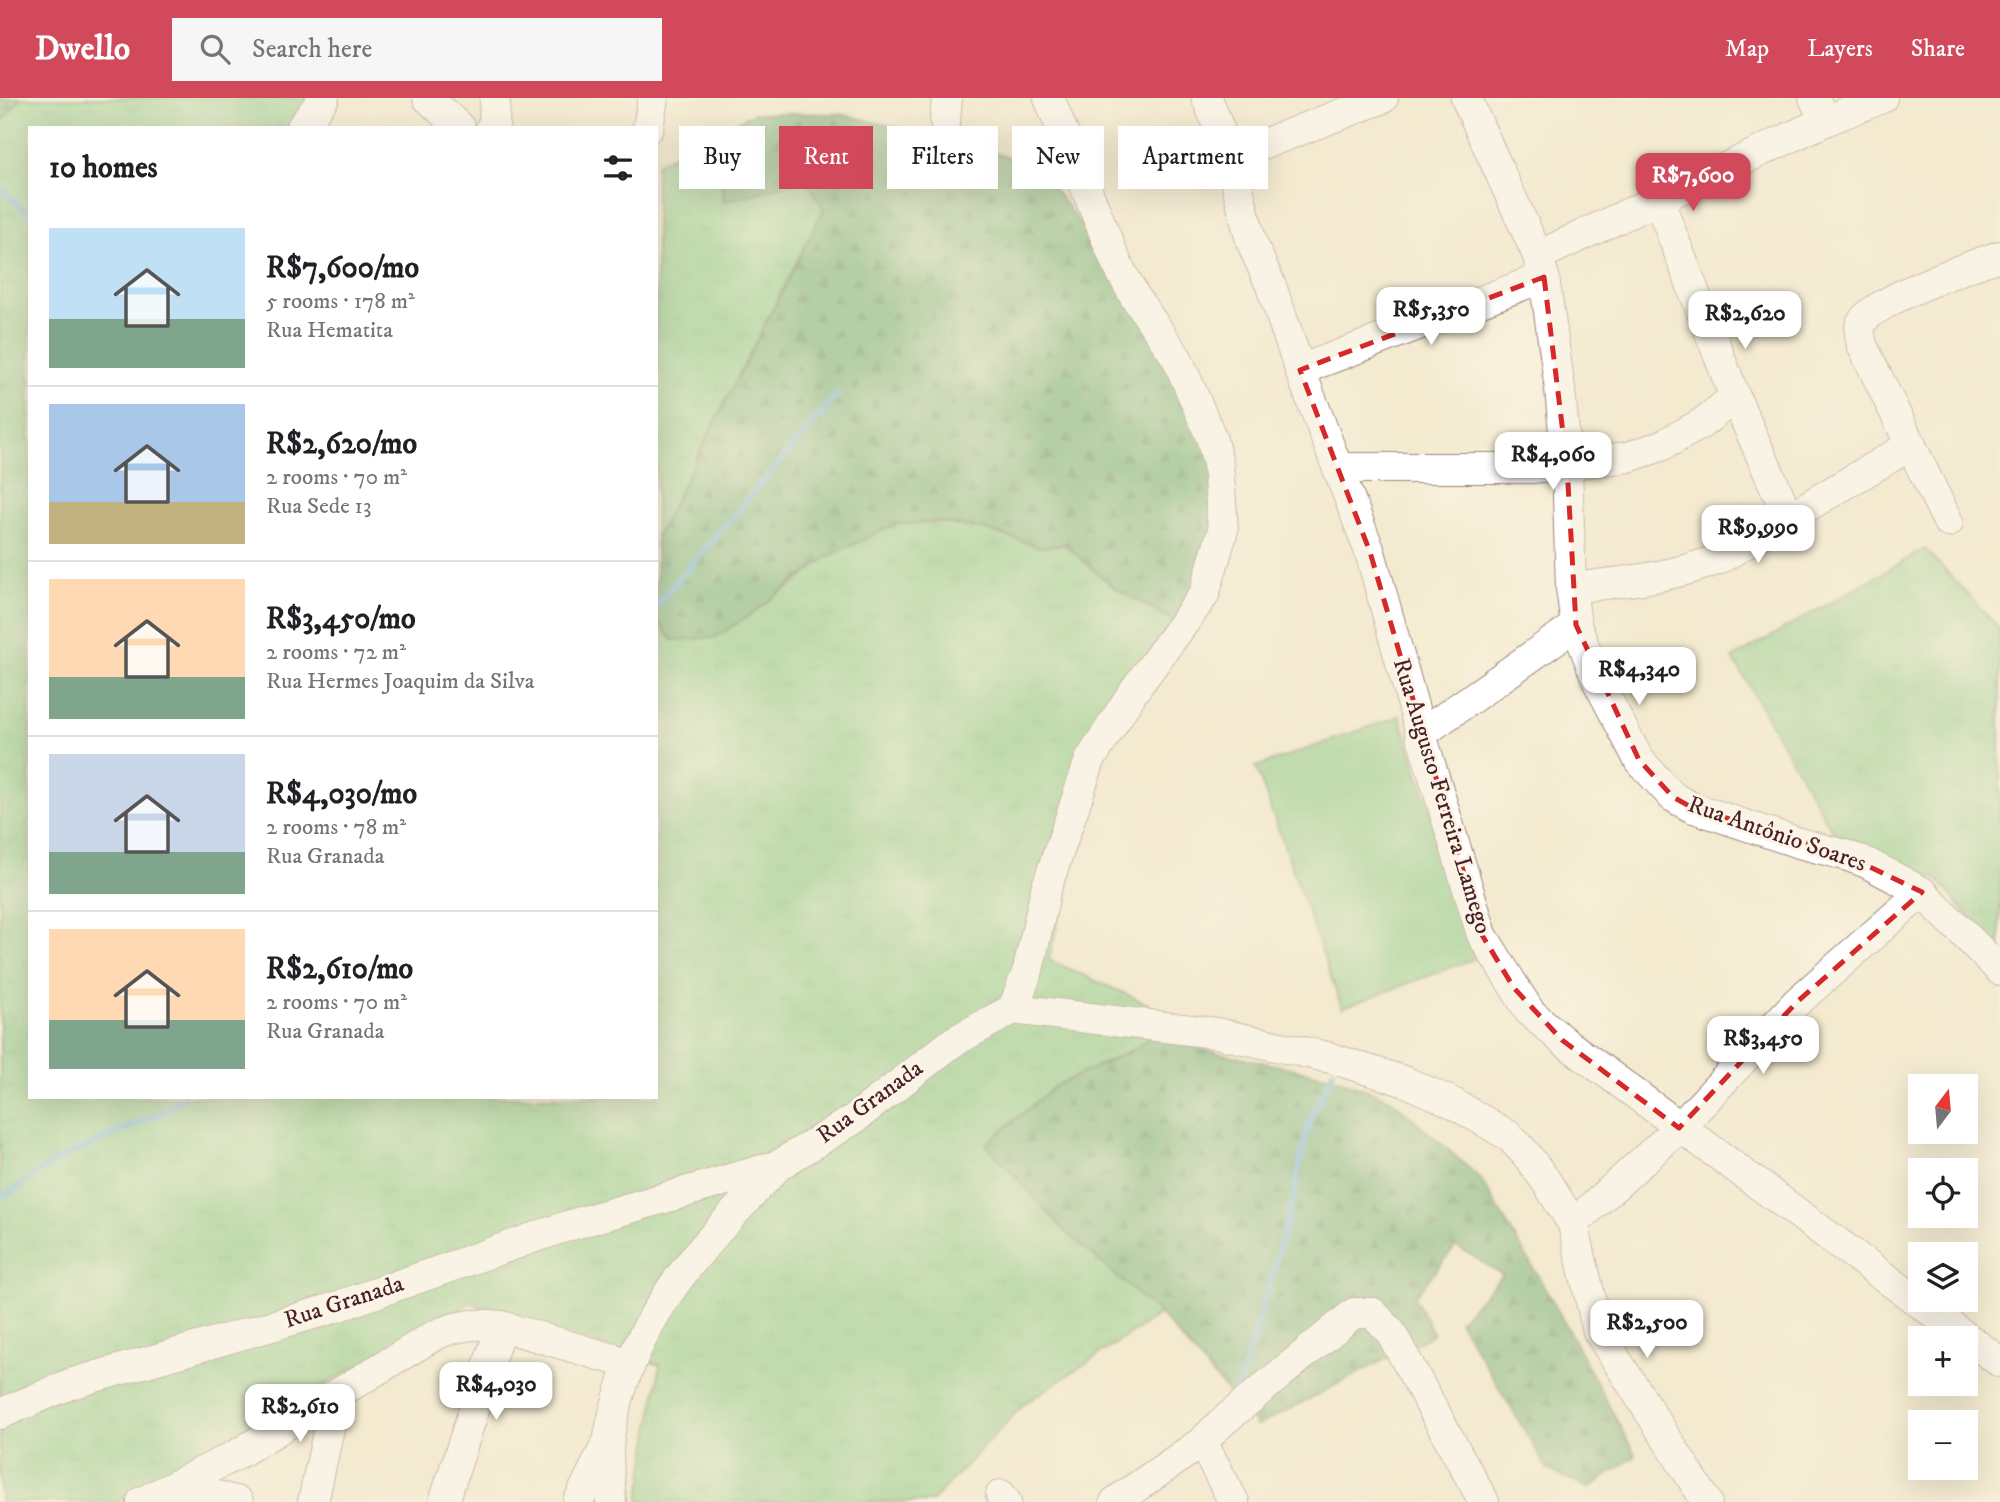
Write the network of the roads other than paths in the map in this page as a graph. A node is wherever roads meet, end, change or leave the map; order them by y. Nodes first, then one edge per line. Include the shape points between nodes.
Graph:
1 (324, 98) edge
2 (428, 98) edge
3 (653, 98) edge
4 (1049, 98) edge
5 (1207, 98) edge
6 (1383, 98) edge
7 (1466, 98) edge
8 (1882, 98) edge
9 (1819, 110) edge
10 (303, 126) edge
11 (458, 126) edge
12 (648, 126) edge
13 (1218, 126) edge
14 (1268, 142) edge
15 (1238, 189) edge
16 (1659, 201) junction
17 (2000, 256) edge
18 (1541, 267) junction
19 (1300, 370) junction
20 (1735, 397) junction
21 (1911, 445) junction
22 (1567, 466) junction
23 (1338, 468) junction
24 (1789, 518) junction
25 (1948, 522) dead end
26 (1571, 588) junction
27 (1576, 625) junction
28 (1421, 734) junction
29 (1922, 892) junction
30 (2000, 970) edge
31 (1013, 1009) junction
32 (1679, 1128) junction
33 (779, 1165) junction
34 (1573, 1224) junction
35 (500, 1326) junction
36 (2000, 1362) edge
37 (630, 1364) junction
38 (336, 1396) junction
39 (0, 1414) edge
40 (1211, 1433) junction
41 (608, 1440) junction
42 (176, 1485) junction
43 (142, 1502) edge
44 (238, 1502) edge
45 (313, 1502) edge
46 (444, 1502) edge
47 (578, 1502) edge
48 (611, 1502) edge
49 (1115, 1502) edge
50 (1234, 1502) edge
51 (1484, 1502) edge
52 (1707, 1502) edge

1 - 10 street
2 - 11 street
3 - 12 street
4 - 31 street via 1117,264 1177,358 1211,437 1223,505 1221,540 1205,596 1127,701 1090,760 1046,889 1028,970
5 - 13 street, Rua Augusto Ferreira Lamego
6 - 14 street
7 - 18 street, Rua Antônio Soares
8 - 9 street
9 - 16 street
15 - 19 street, Rua Augusto Ferreira Lamego via 1251,241
16 - 18 street
16 - 20 street
17 - 21 street via 1893,299 1867,314 1861,324 1862,345
18 - 19 street
18 - 22 street, Rua Antônio Soares
19 - 23 street, Rua Augusto Ferreira Lamego
20 - 22 street via 1701,424 1661,446 1628,457
20 - 24 street
21 - 24 street
21 - 25 street
22 - 23 street
22 - 26 street, Rua Antônio Soares
23 - 28 street, Rua Augusto Ferreira Lamego via 1370,552
24 - 26 street via 1689,571
26 - 27 street, Rua Antônio Soares
27 - 28 street
27 - 29 street, Rua Antônio Soares via 1598,682 1639,760 1673,797 1717,817 1856,859
28 - 32 street, Rua Augusto Ferreira Lamego via 1482,935 1514,988 1530,1012 1562,1040
29 - 30 street, Rua Antônio Soares
29 - 32 street via 1797,1002
31 - 33 street, Rua Granada via 953,1042 854,1119
31 - 34 street via 1216,1033 1331,1058 1406,1082 1509,1136
32 - 34 street
32 - 36 street, Rua Augusto Ferreira Lamego
33 - 37 street via 697,1252 660,1303
33 - 39 street, Rua Granada via 567,1226 327,1310 70,1384
34 - 52 street via 1598,1331
35 - 37 street
35 - 38 street via 467,1324 435,1335
35 - 46 street
37 - 41 street
38 - 42 street
38 - 45 street
40 - 49 street
40 - 50 street
40 - 51 street via 1354,1313 1373,1313 1390,1331
41 - 47 street
41 - 48 street
42 - 43 street
42 - 44 street

